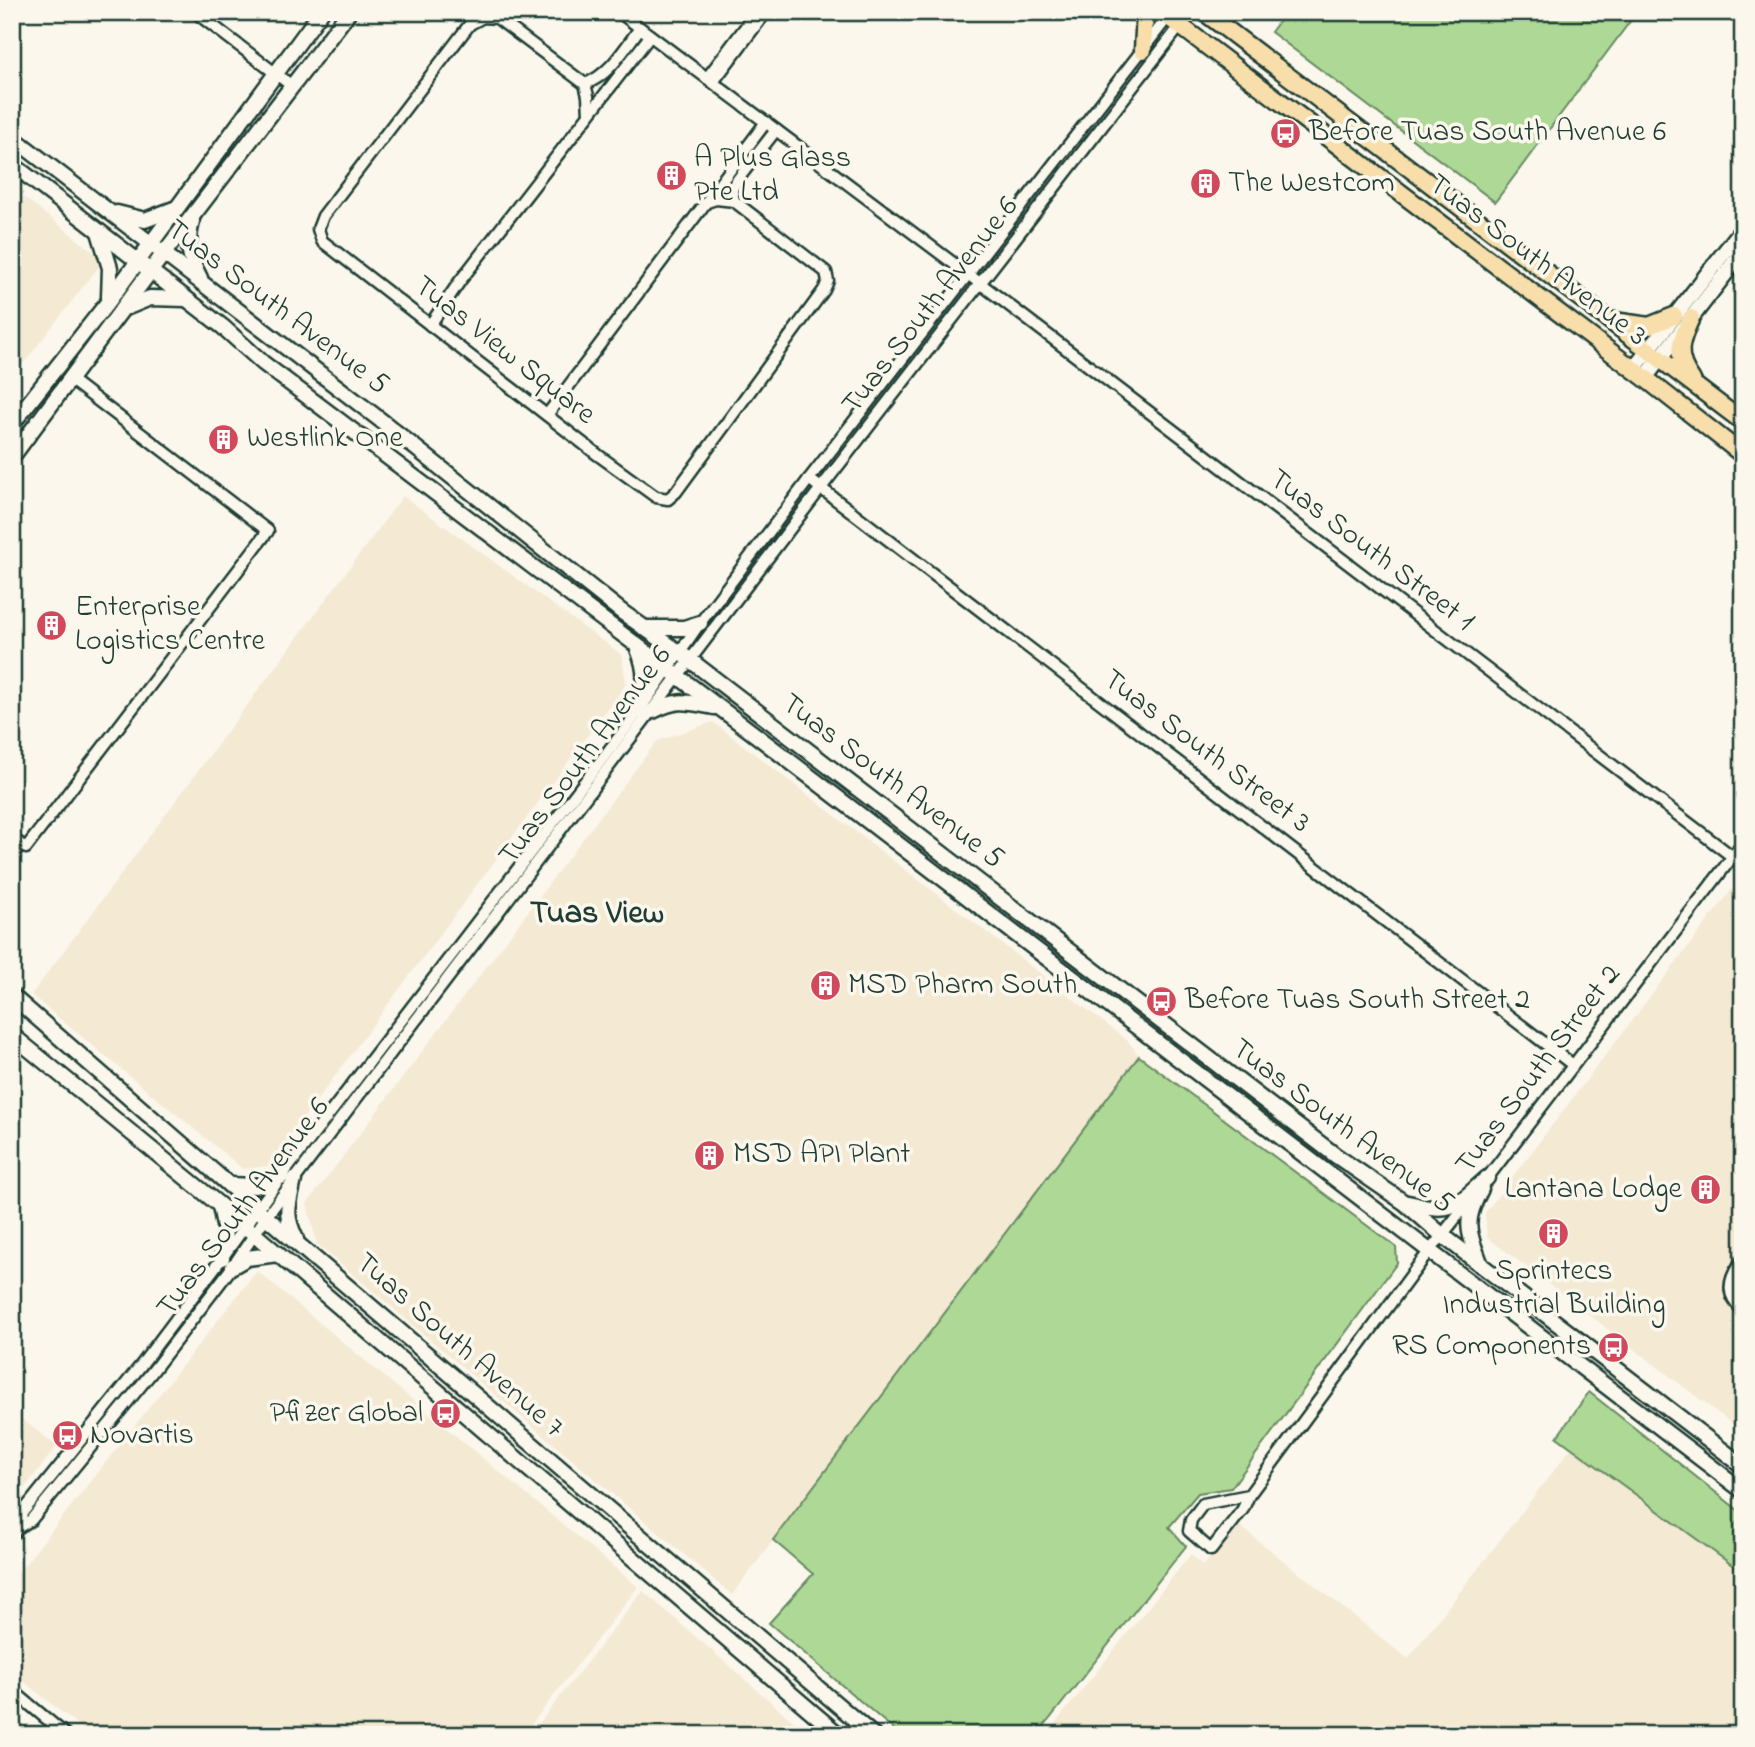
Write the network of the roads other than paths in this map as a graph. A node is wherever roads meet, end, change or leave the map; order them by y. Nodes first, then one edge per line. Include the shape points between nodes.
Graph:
1 (195, 12) edge
2 (321, 12) edge
3 (349, 12) edge
4 (619, 12) edge
5 (751, 12) edge
6 (766, 12) edge
7 (1145, 12) edge
8 (1191, 12) edge
9 (1204, 12) edge
10 (1170, 17) edge
11 (640, 28) junction
12 (650, 36) junction
13 (1143, 50) junction
14 (276, 74) junction
15 (710, 80) junction
16 (585, 84) junction
17 (292, 86) junction
18 (589, 114) junction
19 (766, 122) junction
20 (775, 130) junction
21 (12, 137) edge
22 (12, 164) edge
23 (734, 201) junction
24 (707, 202) junction
25 (103, 207) junction
26 (176, 208) junction
27 (193, 216) junction
28 (1743, 229) edge
29 (99, 230) junction
30 (150, 244) junction
31 (1743, 251) edge
32 (164, 253) junction
33 (138, 261) junction
34 (151, 272) junction
35 (968, 275) junction
36 (202, 283) junction
37 (980, 284) junction
38 (187, 299) junction
39 (108, 302) junction
40 (121, 313) junction
41 (1674, 316) junction
42 (1691, 318) junction
43 (1608, 320) junction
44 (430, 325) junction
45 (1654, 353) junction
46 (1639, 374) junction
47 (71, 380) junction
48 (1699, 388) junction
49 (547, 415) junction
50 (1743, 422) edge
51 (12, 424) edge
52 (1743, 454) edge
53 (12, 457) edge
54 (809, 479) junction
55 (821, 488) junction
56 (700, 623) junction
57 (644, 628) junction
58 (638, 649) junction
59 (685, 657) junction
60 (673, 674) junction
61 (719, 708) junction
62 (646, 711) junction
63 (12, 838) edge
64 (1743, 843) edge
65 (1733, 857) junction
66 (12, 996) edge
67 (12, 1035) edge
68 (1573, 1065) junction
69 (1487, 1178) junction
70 (287, 1179) junction
71 (229, 1185) junction
72 (1405, 1203) junction
73 (220, 1206) junction
74 (261, 1213) junction
75 (250, 1231) junction
76 (1442, 1236) junction
77 (298, 1244) junction
78 (1429, 1251) junction
79 (278, 1254) junction
80 (1743, 1260) edge
81 (228, 1262) junction
82 (1481, 1265) junction
83 (1743, 1310) edge
84 (1743, 1465) edge
85 (1743, 1491) edge
86 (1249, 1495) junction
87 (15, 1531) edge
88 (12, 1690) edge
89 (66, 1735) edge
90 (839, 1735) edge
91 (873, 1735) edge

1 - 14 street
2 - 14 main road
3 - 17 main road
4 - 11 street, Tuas South Street 1
5 - 15 street
6 - 15 street
7 - 13 main road
8 - 10 street, Tuas South Avenue 6
9 - 43 main road, Tuas South Avenue 3
10 - 13 street, Tuas South Avenue 6
10 - 37 street, Tuas South Avenue 6
10 - 46 main road, Tuas South Avenue 3
11 - 12 street, Tuas South Street 1
11 - 16 street via 605,73
12 - 15 street, Tuas South Street 1
12 - 18 street
13 - 35 street, Tuas South Avenue 6
14 - 17 street
14 - 26 main road
15 - 19 street, Tuas South Street 1
16 - 18 street
16 - 44 street, Tuas View Square via 497,18 484,16 470,24 323,216 318,229 322,242
17 - 27 main road
18 - 44 street
19 - 20 street, Tuas South Street 1
19 - 24 street
20 - 23 street via 735,183
20 - 35 street, Tuas South Street 1
21 - 25 main road, Tuas South Avenue 5
22 - 29 main road, Tuas South Avenue 5
23 - 24 street
23 - 49 street, Tuas View Square via 826,272 828,281 676,492 668,499 656,497
24 - 49 street
25 - 26 main road via 137,220
25 - 30 main road, Tuas South Avenue 5
26 - 30 main road
27 - 32 main road
27 - 36 main road via 188,254
28 - 41 main road
29 - 33 main road, Tuas South Avenue 5
29 - 39 main road via 110,268
30 - 32 main road, Tuas South Avenue 5
30 - 33 main road
31 - 42 main road
32 - 34 main road
32 - 36 main road, Tuas South Avenue 5
33 - 34 main road, Tuas South Avenue 5
33 - 39 main road
34 - 38 main road, Tuas South Avenue 5
34 - 40 main road
35 - 37 street, Tuas South Street 1
35 - 54 street, Tuas South Avenue 6
36 - 57 main road, Tuas South Avenue 5
37 - 55 street, Tuas South Avenue 6
37 - 65 street, Tuas South Street 1
38 - 40 main road via 145,299
38 - 58 main road, Tuas South Avenue 5 via 263,363
39 - 51 main road
40 - 47 main road
41 - 43 main road via 1650,327
41 - 45 main road
42 - 45 main road
42 - 48 main road via 1680,341 1680,357
43 - 45 main road, Tuas South Avenue 3
44 - 49 street, Tuas View Square
45 - 46 main road
45 - 48 main road, Tuas South Avenue 3
46 - 52 main road, Tuas South Avenue 3
47 - 53 main road
47 - 63 street via 268,531 26,848
48 - 50 main road, Tuas South Avenue 3
54 - 55 street, Tuas South Street 3
54 - 56 street, Tuas South Avenue 6
55 - 59 street, Tuas South Avenue 6
55 - 68 street, Tuas South Street 3
56 - 57 main road via 684,628
56 - 59 street, Tuas South Avenue 6
57 - 59 main road, Tuas South Avenue 5
58 - 60 main road, Tuas South Avenue 5
58 - 62 main road via 646,683
59 - 60 street, Tuas South Avenue 6
59 - 72 main road, Tuas South Avenue 5 via 1335,1155
60 - 61 main road, Tuas South Avenue 5
60 - 62 street, Tuas South Avenue 6
61 - 62 main road via 680,701
61 - 78 main road, Tuas South Avenue 5
62 - 70 street, Tuas South Avenue 6
64 - 65 street, Tuas South Street 2
65 - 68 street, Tuas South Street 2
66 - 71 main road, Tuas South Avenue 7
67 - 73 main road, Tuas South Avenue 7
68 - 69 street, Tuas South Street 2
69 - 72 main road via 1448,1209
69 - 76 street, Tuas South Street 2
69 - 82 main road via 1471,1208 1468,1233
70 - 71 main road via 256,1186
70 - 74 street, Tuas South Avenue 6
70 - 77 main road via 288,1223
71 - 74 main road, Tuas South Avenue 7
72 - 76 main road, Tuas South Avenue 5
73 - 75 main road, Tuas South Avenue 7
73 - 81 main road
74 - 75 street, Tuas South Avenue 6
74 - 77 main road, Tuas South Avenue 7
75 - 79 main road, Tuas South Avenue 7
75 - 81 street, Tuas South Avenue 6
76 - 78 street, Tuas South Street 2
76 - 82 main road, Tuas South Avenue 5
77 - 91 main road, Tuas South Avenue 7
78 - 85 main road, Tuas South Avenue 5
78 - 86 street, Tuas South Street 2
79 - 81 main road
79 - 90 main road, Tuas South Avenue 7
80 - 83 street via 1731,1278 1730,1289
81 - 87 street, Tuas South Avenue 6 via 22,1513
82 - 84 main road, Tuas South Avenue 5
86 - 86 street, Tuas South Street 2 via 1211,1550 1189,1531 1203,1504
88 - 89 street

